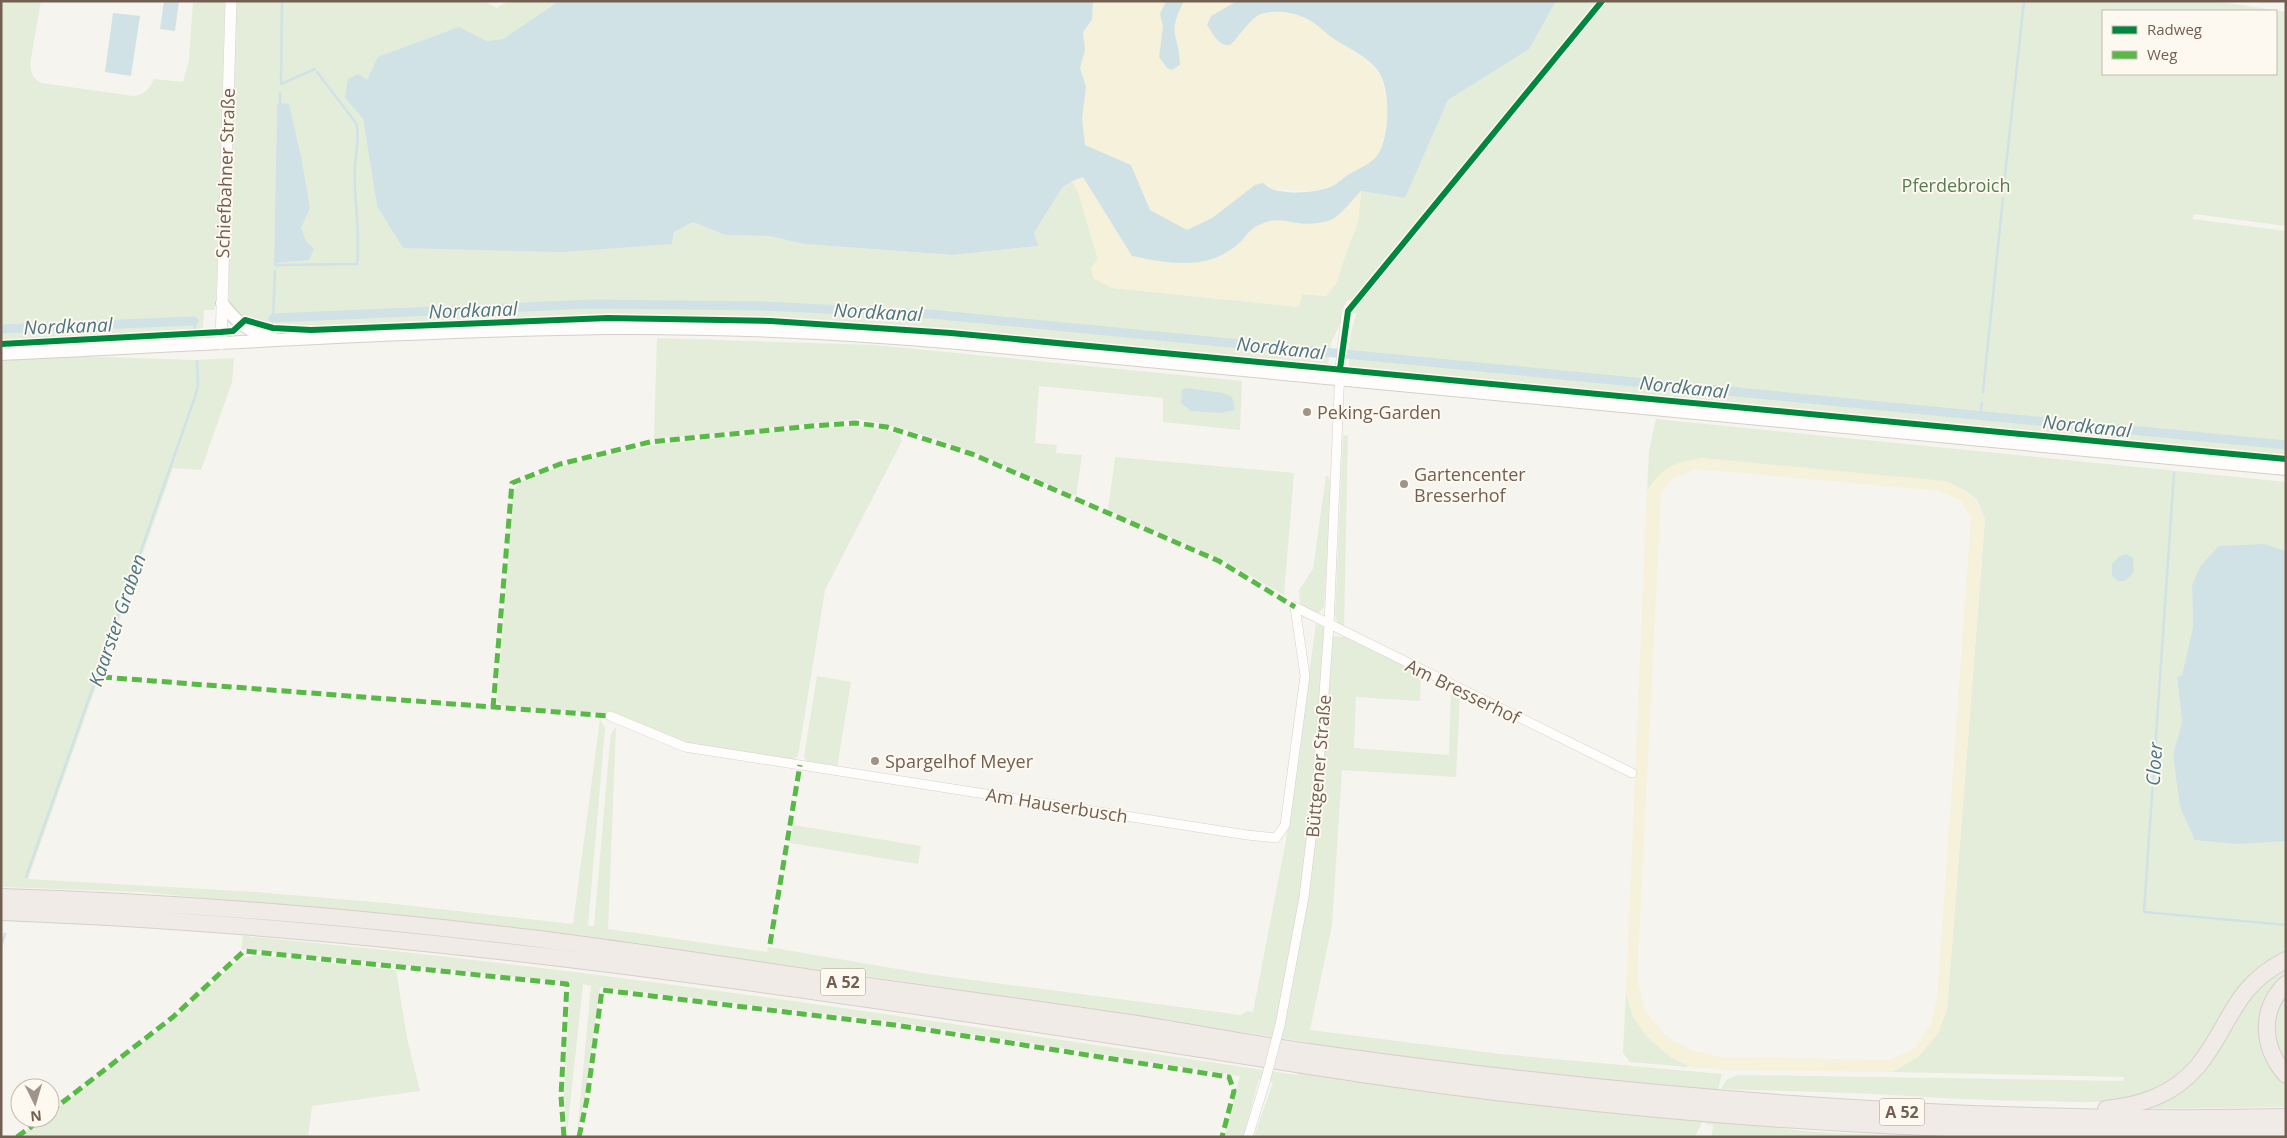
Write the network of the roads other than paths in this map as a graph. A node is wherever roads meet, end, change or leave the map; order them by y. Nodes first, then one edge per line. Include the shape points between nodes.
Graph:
1 (231, 1) edge
2 (222, 303) junction
3 (1346, 315) dead end
4 (292, 340) junction
5 (221, 344) junction
6 (1, 354) edge
7 (1340, 378) junction
8 (2286, 469) edge
9 (1295, 607) joint
10 (1329, 624) junction
11 (610, 716) dead end
12 (1632, 773) dead end
13 (1, 897) edge
14 (1, 912) edge
15 (2286, 960) edge
16 (2286, 984) edge
17 (2286, 1075) edge
18 (1682, 1104) junction
19 (1734, 1108) junction
20 (2286, 1116) edge
21 (2071, 1117) junction
22 (2286, 1131) edge
23 (1248, 1137) edge

1 - 2 street, Schiefbahner Straße
2 - 4 main road via 246,329
2 - 5 street, Schiefbahner Straße
3 - 7 street, Büttgener Straße
4 - 5 main road
4 - 7 main road via 565,329 771,331 949,342
5 - 6 main road
7 - 8 main road
7 - 10 street, Büttgener Straße
9 - 10 street, Am Bresserhof
9 - 11 street, Am Hauserbusch via 1305,676 1285,825 1276,838 686,747
10 - 12 street, Am Bresserhof
10 - 23 street, Büttgener Straße, bridge via 1312,840 1295,952 1280,1025
13 - 18 highway, A 52 via 270,913 530,938 743,966 1326,1055
14 - 18 highway, A 52 via 397,939 740,981 1512,1094
15 - 21 highway via 2252,982 2197,1066 2168,1091 2141,1103
16 - 17 highway via 2270,1006 2266,1027 2268,1045 2276,1064
18 - 19 highway, A 52
19 - 21 highway, A 52
19 - 22 highway, A 52 via 1983,1130 2131,1133
20 - 21 highway, A 52

